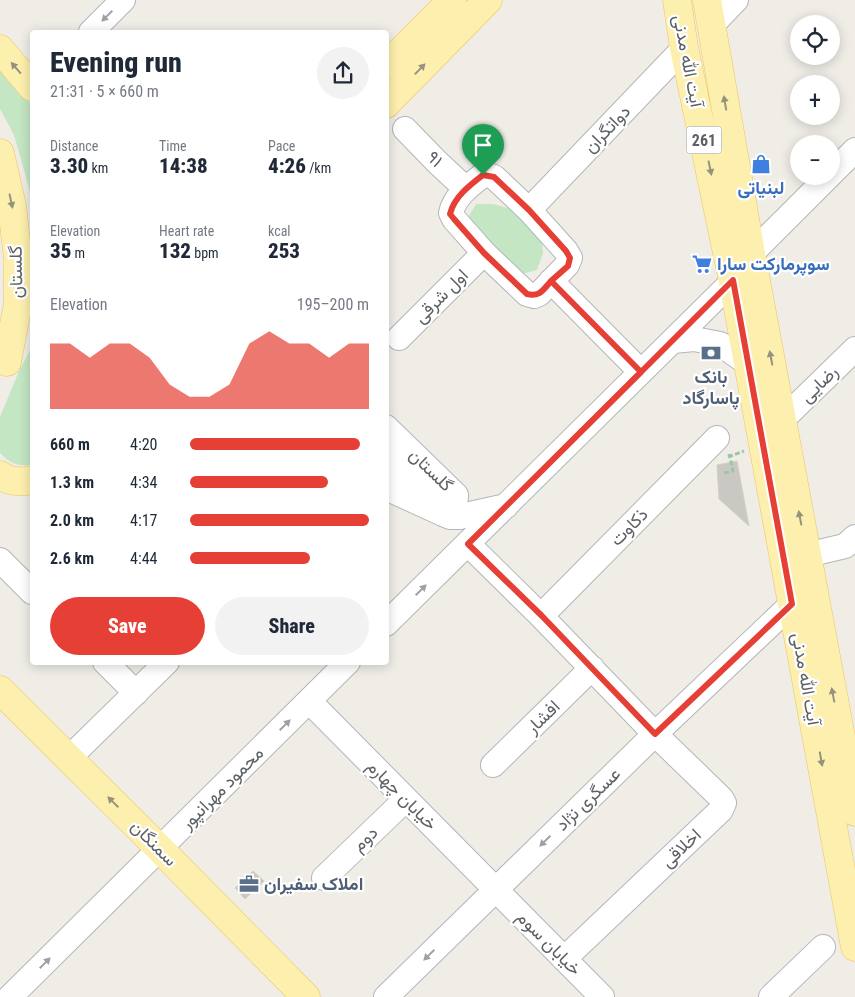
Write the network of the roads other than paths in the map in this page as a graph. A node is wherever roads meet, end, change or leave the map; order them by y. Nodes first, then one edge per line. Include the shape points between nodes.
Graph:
1 (123, 0) edge
2 (452, 0) edge
3 (488, 0) edge
4 (677, 0) edge
5 (736, 0) edge
6 (709, 13) edge
7 (93, 30) edge
8 (684, 48) junction
9 (0, 49) edge
10 (389, 63) edge
11 (30, 85) edge
12 (389, 101) edge
13 (405, 129) dead end
14 (855, 150) edge
15 (0, 153) edge
16 (840, 165) edge
17 (820, 185) edge
18 (466, 189) junction
19 (529, 210) junction
20 (484, 253) junction
21 (751, 254) junction
22 (733, 280) junction
23 (551, 281) junction
24 (30, 326) edge
25 (399, 338) dead end
26 (673, 340) junction
27 (855, 349) edge
28 (749, 364) junction
29 (3, 370) edge
30 (641, 372) junction
31 (782, 420) junction
32 (389, 431) edge
33 (724, 447) road end
34 (389, 460) edge
35 (389, 489) edge
36 (506, 506) junction
37 (443, 514) junction
38 (468, 544) junction
39 (852, 546) edge
40 (807, 555) junction
41 (0, 560) edge
42 (30, 590) edge
43 (792, 604) junction
44 (542, 616) junction
45 (389, 621) edge
46 (108, 665) edge
47 (164, 665) edge
48 (345, 665) edge
49 (592, 668) junction
50 (0, 690) edge
51 (136, 693) junction
52 (309, 701) junction
53 (848, 729) edge
54 (655, 734) junction
55 (69, 758) junction
56 (493, 765) dead end
57 (406, 799) junction
58 (855, 812) edge
59 (160, 849) junction
60 (324, 878) dead end
61 (496, 890) junction
62 (854, 929) edge
63 (823, 947) dead end
64 (564, 959) junction
65 (594, 994) edge
66 (10, 997) edge
67 (306, 997) edge
68 (386, 997) edge
69 (771, 997) edge

1 -> 7 street
2 - 10 main road
12 -> 3 main road
4 - 8 main road, آیت الله مدنی / 261
5 - 6 street
21 -> 6 main road, آیت الله مدنی / 261
8 - 19 street, دواتگران
8 -> 22 main road, آیت الله مدنی / 261
11 -> 9 main road
13 - 18 street, ۹۱
14 - 16 street
15 -> 29 main road, گلستان via 12,206 18,259 18,304
17 - 21 street
18 - 19 street via 483,175 494,177
18 - 20 street via 450,214
19 - 23 street via 570,258 568,266
20 - 23 street via 527,294 539,294
20 - 25 street, اول شرقی
21 - 22 main road
31 -> 21 main road, آیت الله مدنی / 261
22 - 26 street
22 - 28 main road, آیت الله مدنی / 261
23 - 30 street
24 - 29 main road
26 - 28 street via 694,339 720,344
26 - 30 street
27 - 31 street, رضایی
28 - 43 main road, آیت الله مدنی / 261
30 - 36 street
40 -> 31 main road, آیت الله مدنی / 261
32 - 37 street, گلستان via 456,494 452,509
33 - 44 street, ذکاوت
34 - 37 street, گلستان
35 - 37 street, گلستان
36 - 37 street, گلستان via 460,517
36 - 38 street
38 - 44 street
45 -> 38 street
39 - 40 street
53 -> 40 main road, آیت الله مدنی / 261
41 - 42 street
43 - 54 street, عسگری نژاد
43 -> 62 main road, آیت الله مدنی / 261
44 - 49 street
46 - 51 street
47 - 51 street
48 - 52 street, محمود مهرانپور
49 - 54 street
49 - 56 street, افشار
50 - 55 main road, سمنگان
51 - 55 street
52 - 57 street, خیابان چهارم
59 -> 52 street, محمود مهرانپور
53 - 58 main road, آیت الله مدنی / 261
54 -> 61 street, عسگری نژاد
54 - 64 street, اخلاقی via 724,803 721,810
59 -> 55 main road, سمنگان
57 - 60 street, دوم
57 - 61 street, خیابان چهارم
66 -> 59 street, محمود مهرانپور
59 - 67 main road, سمنگان
61 - 64 street, خیابان سوم
61 -> 68 street, عسگری نژاد
63 - 69 street
64 - 65 street, خیابان سوم

